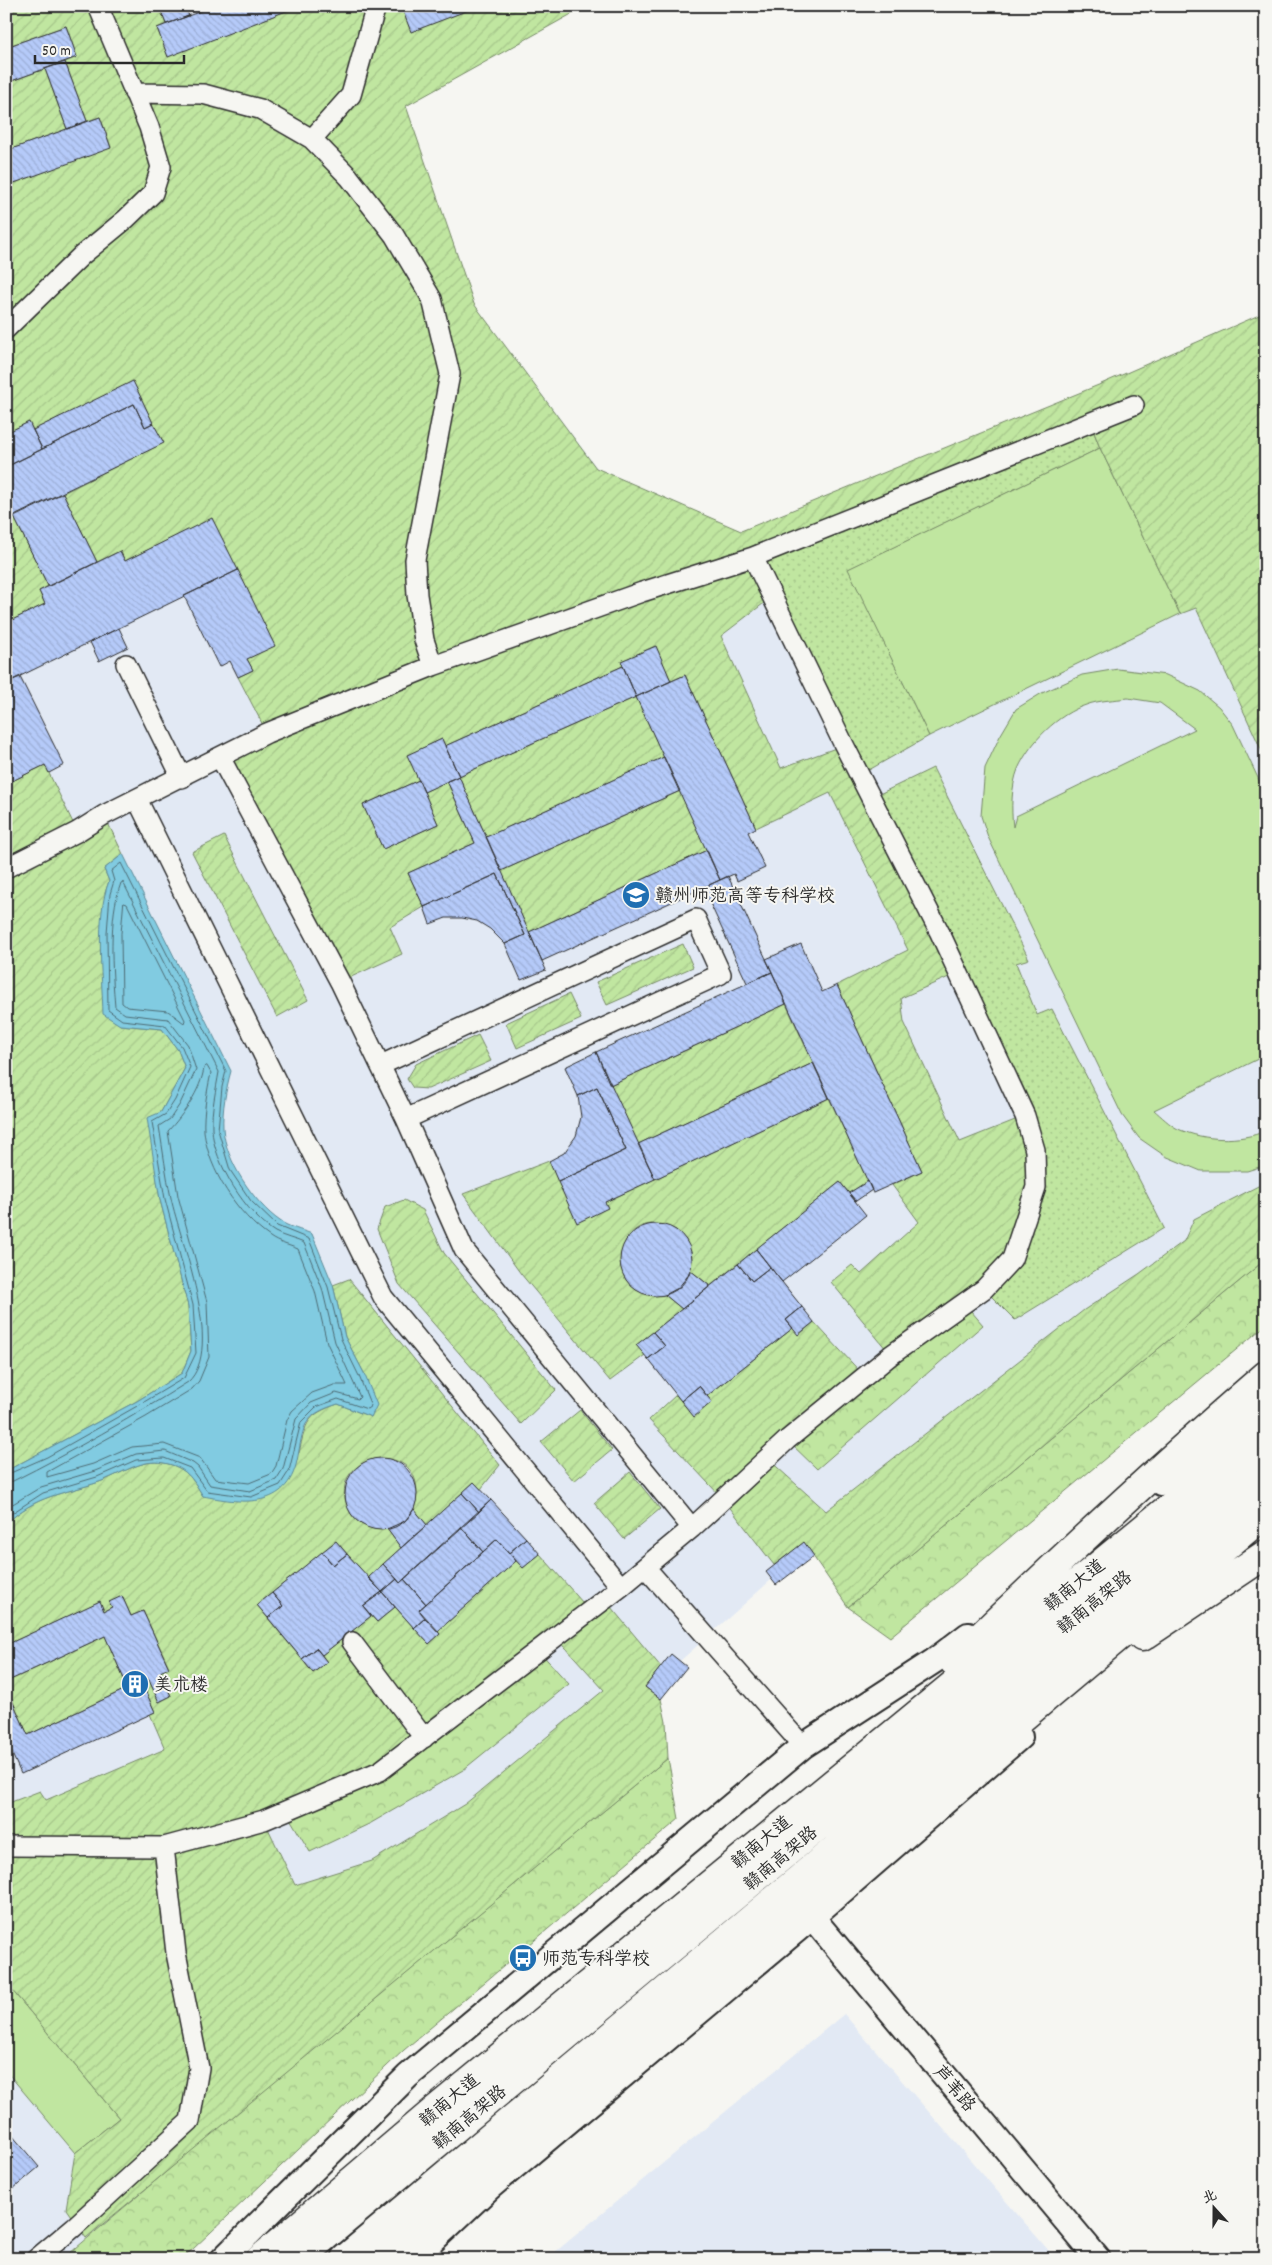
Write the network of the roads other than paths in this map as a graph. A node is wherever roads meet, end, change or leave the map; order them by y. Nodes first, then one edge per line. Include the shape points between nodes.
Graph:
1 (98, 6) edge
2 (376, 6) edge
3 (134, 93) junction
4 (312, 139) junction
5 (6, 329) edge
6 (1134, 405) dead end
7 (753, 558) junction
8 (126, 664) dead end
9 (434, 666) junction
10 (220, 757) junction
11 (182, 778) junction
12 (137, 799) junction
13 (6, 868) edge
14 (381, 1065) junction
15 (406, 1118) junction
16 (1266, 1365) edge
17 (1266, 1375) edge
18 (1266, 1401) edge
19 (1266, 1428) edge
20 (1266, 1463) edge
21 (1266, 1488) edge
22 (1266, 1513) edge
23 (692, 1528) junction
24 (1266, 1530) edge
25 (1266, 1554) edge
26 (645, 1567) junction
27 (1040, 1579) junction
28 (621, 1587) junction
29 (967, 1636) junction
30 (352, 1642) dead end
31 (1122, 1651) junction
32 (1042, 1702) junction
33 (424, 1738) junction
34 (803, 1746) junction
35 (828, 1786) junction
36 (6, 1846) edge
37 (164, 1847) junction
38 (812, 1917) junction
39 (36, 2259) edge
40 (223, 2259) edge
41 (260, 2259) edge
42 (298, 2259) edge
43 (345, 2259) edge
44 (378, 2259) edge
45 (413, 2259) edge
46 (1098, 2259) edge

1 - 3 street
2 - 4 street via 351,95
3 - 4 street via 203,94 260,109
3 - 5 street via 161,167 153,193 81,256
4 - 9 street via 349,177 394,235 428,291 450,374 416,560 424,640
6 - 7 street
7 - 9 street via 642,592
7 - 23 street via 940,933 1025,1116 1035,1150 1036,1187 1012,1259 984,1289 890,1355 788,1440
8 - 11 street
9 - 10 street via 274,730
10 - 11 street
10 - 14 street
11 - 12 street
12 - 13 street
12 - 28 street via 384,1297
14 - 15 street
14 - 15 street via 696,919 720,974
15 - 23 street via 464,1250
16 - 29 street via 1091,1514
17 - 27 main road via 1165,1462
18 - 27 street
19 - 35 main road, 赣南大道
20 - 42 main road, 赣南高架路 via 815,1829
21 - 43 main road, 赣南高架路
22 - 32 main road
23 - 26 street
24 - 31 street
25 - 31 main road
26 - 28 street
26 - 34 street
27 - 29 street
27 - 35 main road
28 - 33 street
29 - 34 street
30 - 33 street
31 - 32 main road
31 - 38 street
32 - 44 main road
33 - 37 street via 380,1771 286,1812
34 - 40 street via 408,2076
35 - 41 main road, 赣南大道
36 - 37 street
37 - 39 street via 176,1953 198,2068 190,2121
38 - 45 street via 490,2186
38 - 46 street, 芦苇路

